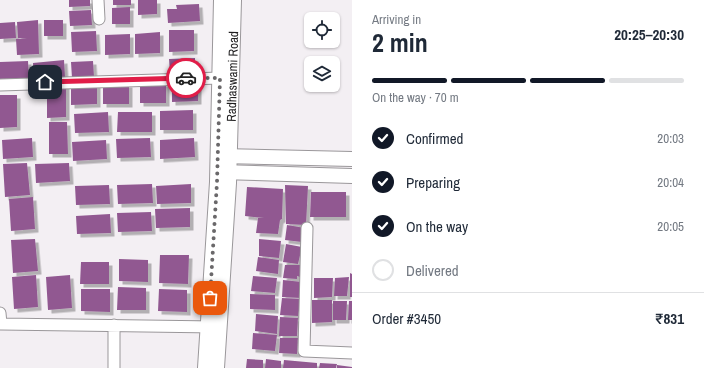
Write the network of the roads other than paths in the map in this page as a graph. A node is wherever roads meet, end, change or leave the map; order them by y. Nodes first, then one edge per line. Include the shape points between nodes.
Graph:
1 (98, 0) edge
2 (222, 0) edge
3 (234, 0) edge
4 (99, 19) dead end
5 (220, 78) junction
6 (0, 85) edge
7 (224, 157) junction
8 (352, 159) edge
9 (223, 172) junction
10 (352, 176) edge
11 (307, 228) dead end
12 (0, 320) edge
13 (114, 325) junction
14 (214, 327) junction
15 (352, 353) edge
16 (114, 368) edge
17 (205, 368) edge
18 (217, 368) edge

1 - 4 street
2 - 5 street, Radhaswami Road
3 - 7 street, Radhaswami Road
5 - 6 street
5 - 7 street, Radhaswami Road
7 - 8 street
7 - 9 street, Radhaswami Road
9 - 10 street
9 - 14 street, Radhaswami Road
11 - 15 street via 304,351
12 - 13 street
13 - 14 street
13 - 16 street
14 - 17 street, Radhaswami Road
14 - 18 street, Radhaswami Road

